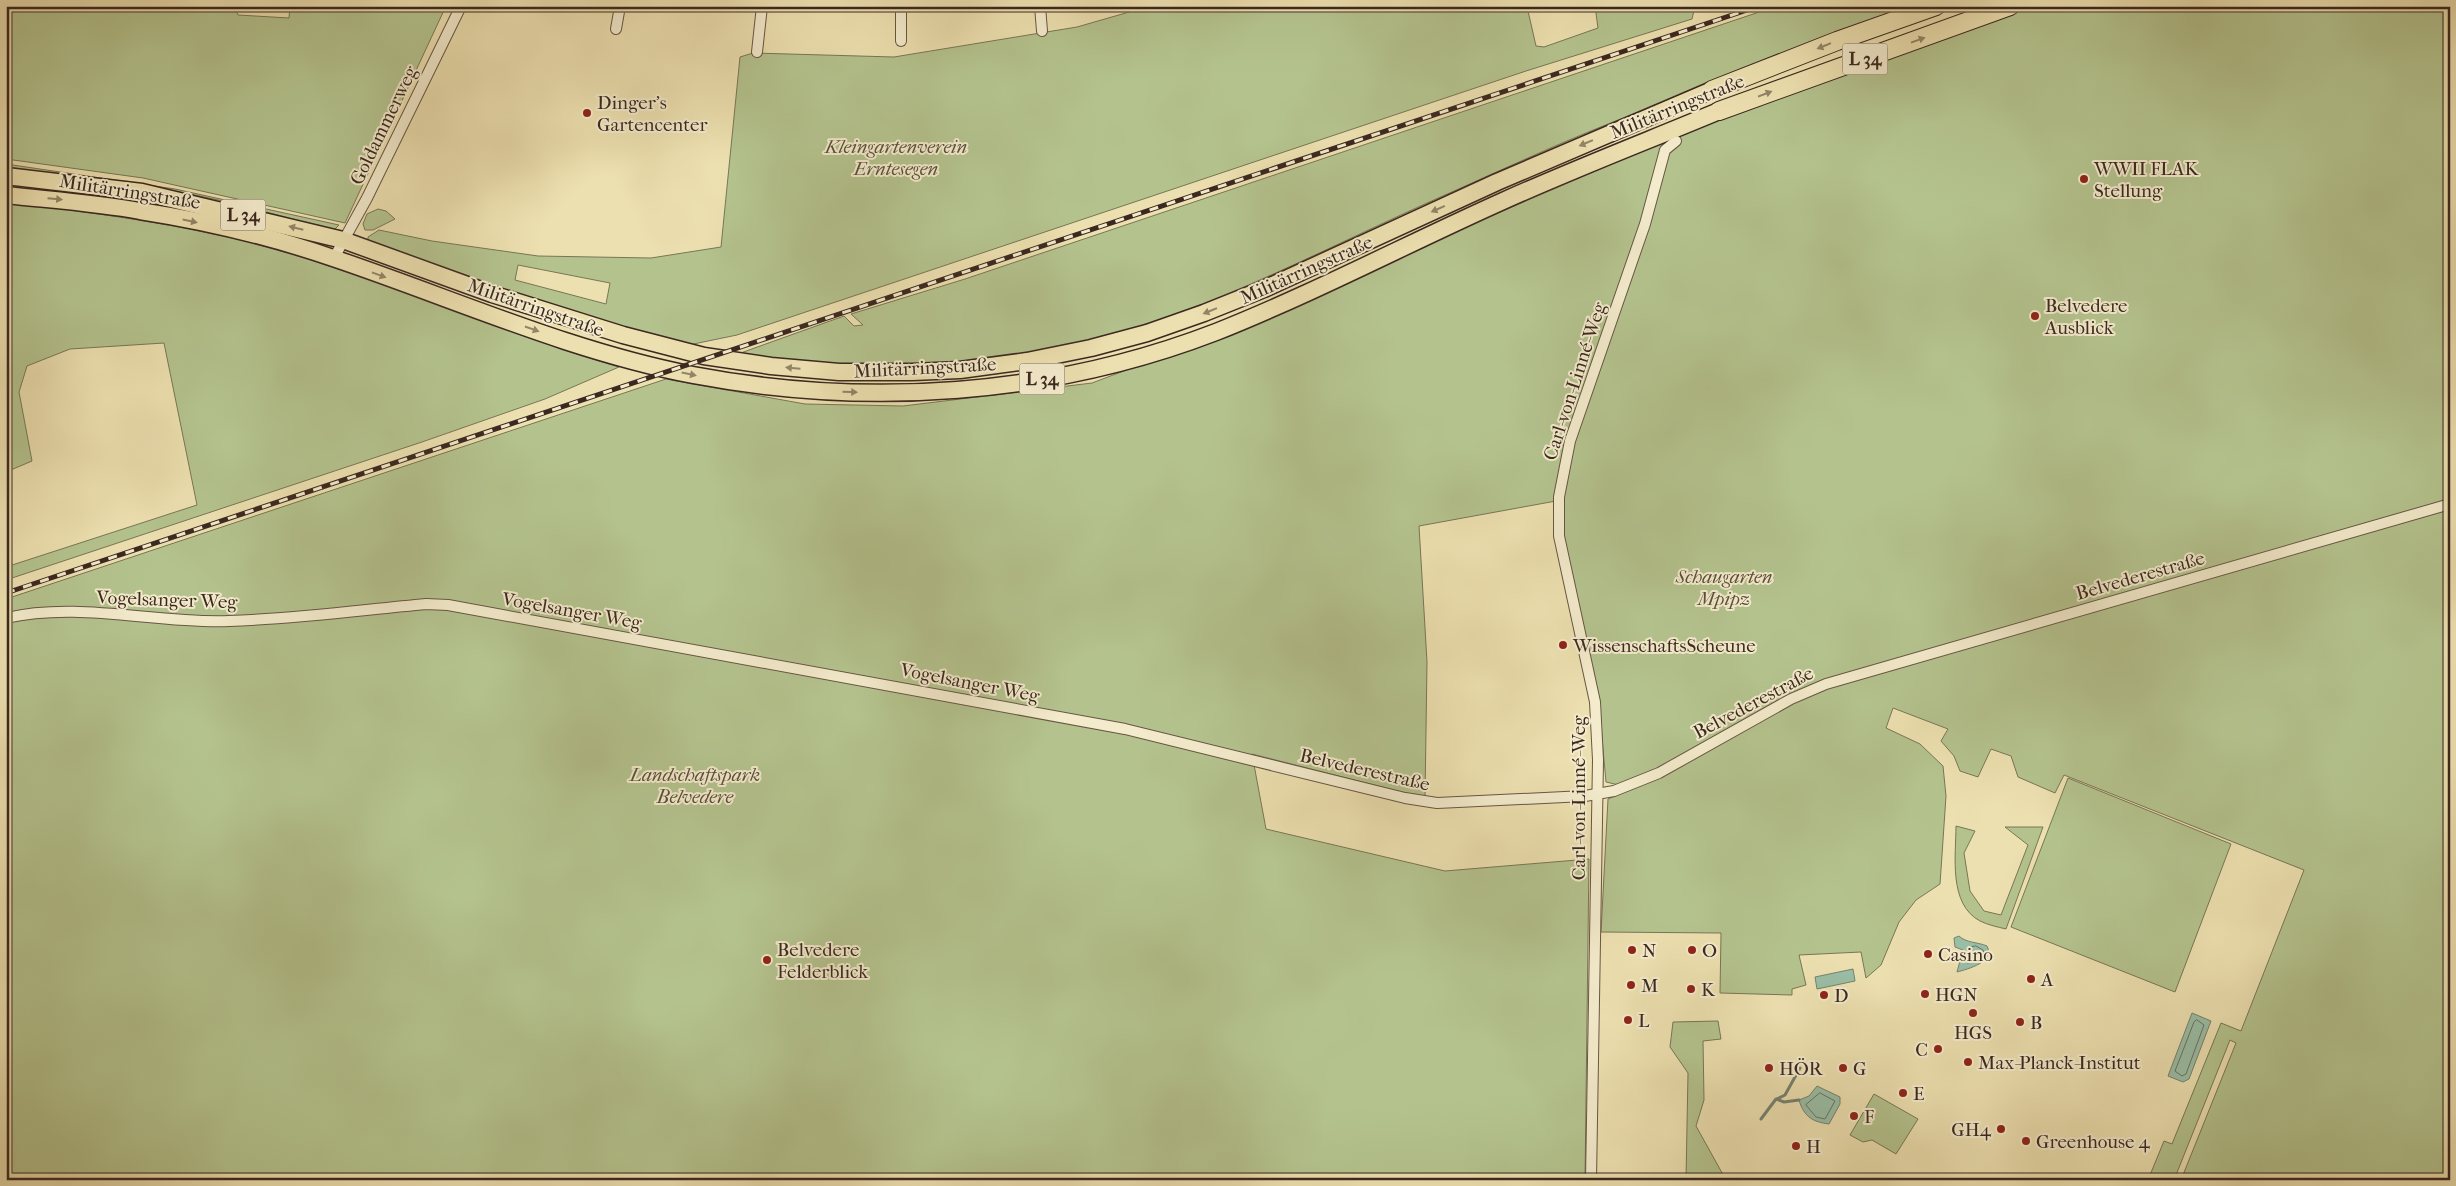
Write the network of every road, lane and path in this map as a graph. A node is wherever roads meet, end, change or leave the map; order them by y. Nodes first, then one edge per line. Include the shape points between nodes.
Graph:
1 (461, 6) edge
2 (620, 6) edge
3 (762, 6) edge
4 (901, 6) edge
5 (1040, 6) edge
6 (1936, 6) edge
7 (2010, 6) edge
8 (616, 29) dead end
9 (1042, 31) dead end
10 (901, 41) dead end
11 (757, 52) dead end
12 (1712, 90) joint
13 (1719, 111) joint
14 (1676, 141) dead end
15 (8, 175) edge
16 (6, 195) edge
17 (343, 240) junction
18 (334, 258) junction
19 (2450, 504) edge
20 (6, 618) edge
21 (1125, 729) joint
22 (1598, 795) junction
23 (1591, 1180) edge

1 - 17 street, Goldammerweg via 367,198
2 - 8 street
3 - 11 street
4 - 10 street
5 - 9 street
6 -> 12 highway, Militärringstraße / L 34
13 -> 7 highway, Militärringstraße / L 34
12 -> 17 main road, Militärringstraße / L 34 via 1497,182 1204,314 1091,348 960,370 839,372 704,356 623,335 492,294
18 -> 13 main road, Militärringstraße / L 34 via 562,339 621,358 692,375 837,392 959,391 1094,369 1211,334 1336,281 1506,200
14 - 22 street, Carl-von-Linné-Weg via 1665,150 1645,224 1570,441 1559,497 1559,536 1595,702
17 -> 15 main road, Militärringstraße / L 34 via 142,192
16 -> 18 main road, Militärringstraße / L 34 via 143,211 263,237
17 - 18 street, Goldammerweg
19 - 22 street, Belvederestraße via 1826,684 1791,699 1652,776
20 - 21 street, Vogelsanger Weg via 26,613 55,612 228,622 426,604 448,605
21 - 22 street, Belvederestraße via 1405,798 1437,803
22 - 23 street, Carl-von-Linné-Weg

